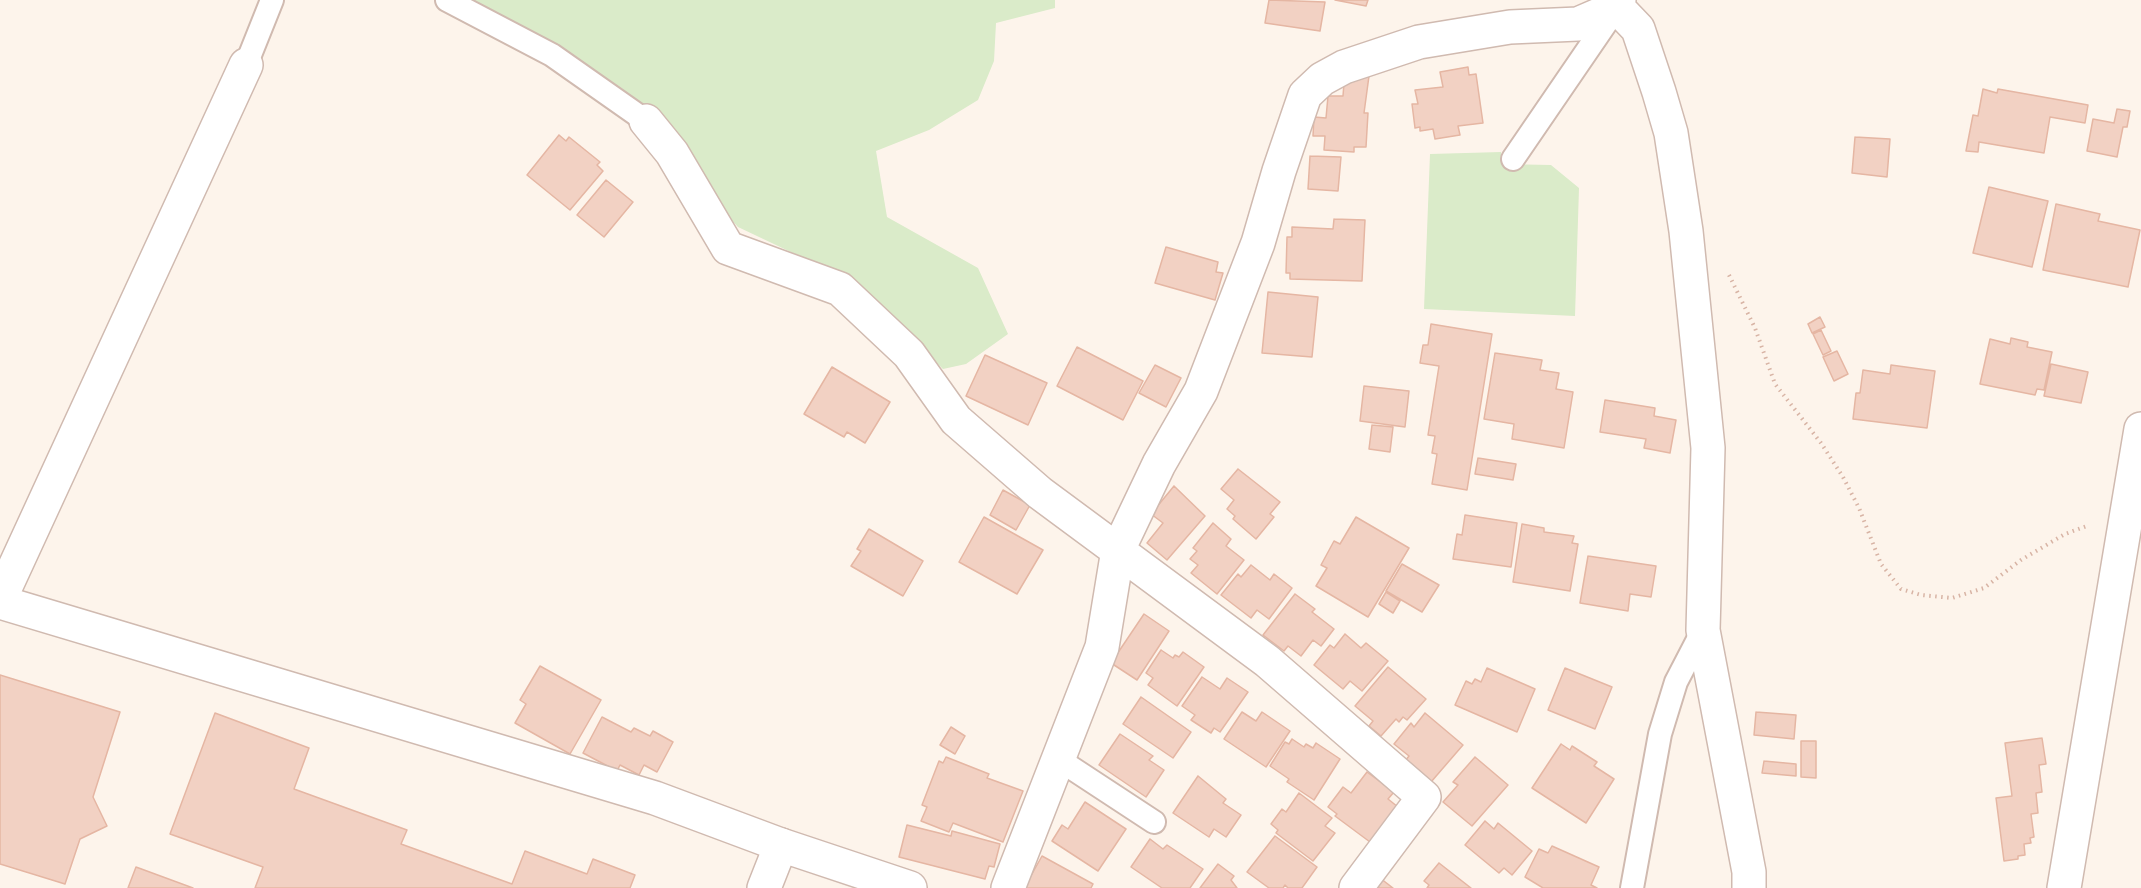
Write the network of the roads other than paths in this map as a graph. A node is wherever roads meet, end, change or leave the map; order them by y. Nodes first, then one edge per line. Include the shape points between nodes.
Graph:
1 (272, 0) edge
2 (447, 0) edge
3 (1618, 4) edge
4 (246, 65) joint
5 (646, 121) joint
6 (1513, 159) dead end
7 (2141, 429) edge
8 (1118, 550) junction
9 (0, 601) edge
10 (1703, 630) junction
11 (1058, 759) junction
12 (1154, 822) dead end
13 (781, 845) junction
14 (764, 888) edge
15 (910, 888) edge
16 (1008, 888) edge
17 (1356, 888) edge
18 (1632, 888) edge
19 (1749, 888) edge
20 (2064, 888) edge

1 - 4 lane
2 - 5 lane via 552,55
3 - 6 lane
3 - 8 street via 1578,24 1510,27 1419,42 1344,67 1322,79 1305,95 1258,243 1201,391
3 - 10 street via 1638,29 1659,92 1671,133 1686,231 1708,448
4 - 9 street
5 - 8 street via 672,153 728,248 840,289 909,354 956,420 1040,493
7 - 20 street
8 - 11 street via 1102,647
8 - 17 street via 1267,661 1424,796
9 - 13 street via 655,798
10 - 18 lane via 1676,682 1660,734
10 - 19 street
11 - 12 lane
11 - 16 street
13 - 14 street
13 - 15 street

